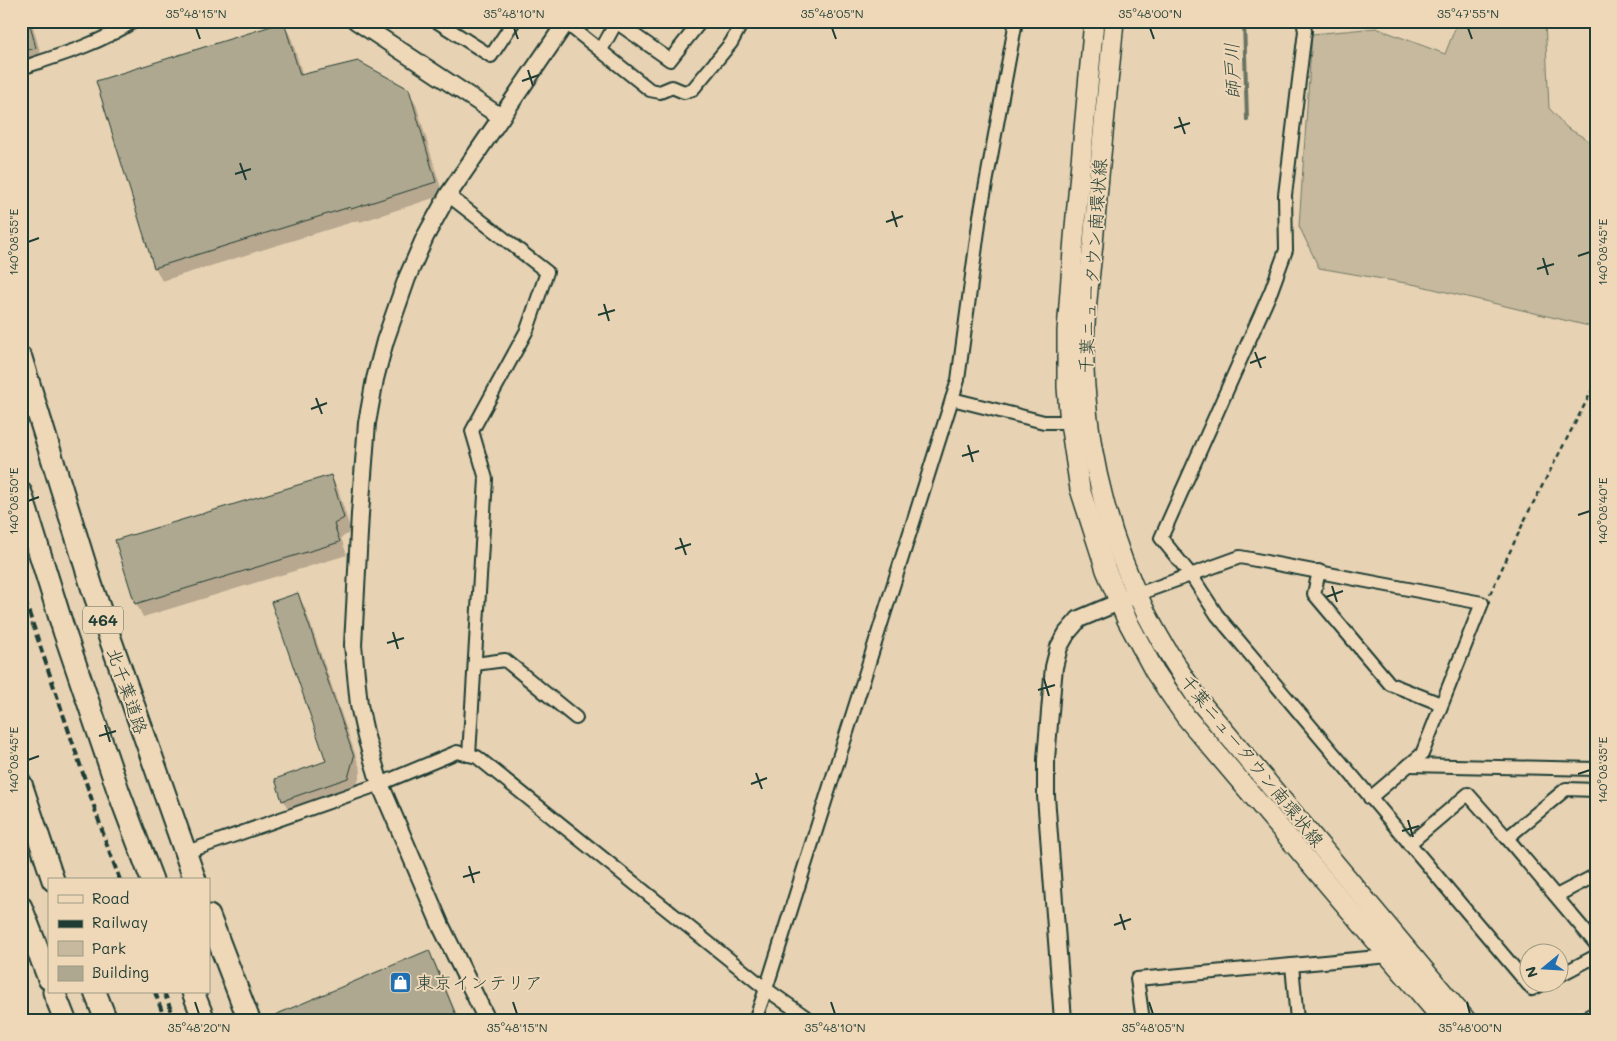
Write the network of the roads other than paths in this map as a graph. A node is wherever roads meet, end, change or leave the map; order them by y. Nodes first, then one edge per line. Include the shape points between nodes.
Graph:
1 (134, 21) edge
2 (356, 21) edge
3 (436, 21) edge
4 (514, 21) edge
5 (701, 21) edge
6 (743, 21) edge
7 (1016, 21) edge
8 (1094, 21) edge
9 (1114, 21) edge
10 (1303, 21) edge
11 (567, 22) edge
12 (616, 22) edge
13 (601, 50) junction
14 (21, 68) edge
15 (501, 117) junction
16 (448, 195) junction
17 (21, 358) edge
18 (952, 399) junction
19 (1089, 422) junction
20 (1070, 423) junction
21 (21, 493) edge
22 (1318, 571) junction
23 (1190, 575) junction
24 (1138, 594) junction
25 (1119, 602) junction
26 (475, 664) junction
27 (1441, 704) junction
28 (576, 718) dead end
29 (469, 755) junction
30 (1409, 765) junction
31 (1596, 769) edge
32 (21, 784) edge
33 (380, 784) junction
34 (1596, 790) edge
35 (1370, 798) junction
36 (1507, 838) junction
37 (1409, 844) junction
38 (184, 853) junction
39 (1596, 875) edge
40 (52, 878) edge
41 (151, 878) edge
42 (193, 878) edge
43 (1556, 896) junction
44 (21, 907) edge
45 (210, 919) edge
46 (1596, 944) edge
47 (1389, 956) junction
48 (1596, 956) edge
49 (1292, 965) junction
50 (1570, 970) edge
51 (1520, 975) edge
52 (48, 976) edge
53 (766, 989) junction
54 (55, 994) edge
55 (96, 994) edge
56 (194, 994) edge
57 (1596, 1015) edge
58 (805, 1018) edge
59 (64, 1020) edge
60 (106, 1020) edge
61 (204, 1020) edge
62 (249, 1020) edge
63 (487, 1020) edge
64 (754, 1020) edge
65 (1063, 1020) edge
66 (1143, 1020) edge
67 (1297, 1020) edge
68 (1443, 1020) edge
69 (1466, 1020) edge
70 (1586, 1020) edge

1 - 14 street via 88,46
2 - 15 street
3 - 4 street via 491,56
5 - 12 street via 670,60
6 - 13 street via 730,43 689,92 672,87 655,92
7 - 18 street via 980,216 958,380
8 - 20 main road, 千葉ニュータウン南環状線 via 1067,331
9 - 19 main road, 千葉ニュータウン南環状線 via 1084,334
10 - 23 street via 1305,31 1284,194 1286,250 1271,291 1161,538
11 - 13 street
11 - 15 street
12 - 13 street
15 - 16 street
16 - 26 street via 547,272 527,330 472,431 486,479
16 - 33 street via 425,237 384,341 367,424 353,645 359,705
17 - 38 highway, 北千葉道路 / 464 via 92,588
18 - 20 street via 1044,422
18 - 53 street
19 - 20 street
19 - 24 main road, 千葉ニュータウン南環状線 via 1102,493 1124,563
20 - 25 main road, 千葉ニュータウン南環状線 via 1080,489
21 - 41 highway, 464 via 64,631
22 - 23 street via 1240,557
22 - 27 street via 1314,594 1390,684
22 - 27 street via 1482,604
23 - 24 street
23 - 35 street via 1217,615
24 - 25 street
24 - 69 main road, 千葉ニュータウン南環状線 via 1174,662 1201,704
25 - 47 main road, 千葉ニュータウン南環状線 via 1155,672 1186,717
25 - 65 street via 1078,619 1059,647 1054,667 1046,796
26 - 28 street via 505,660
26 - 29 street
27 - 30 street via 1422,754
29 - 33 street via 457,752
29 - 53 street via 477,757
30 - 31 street
30 - 35 street
32 - 40 highway
33 - 38 street
33 - 63 street via 444,933
34 - 36 street via 1566,789
35 - 37 street
36 - 37 street via 1468,794
36 - 43 street
37 - 51 street
38 - 42 highway, 北千葉道路 / 464
39 - 43 street
43 - 46 street
44 - 52 highway
45 - 62 highway
47 - 49 street
47 - 68 main road, 千葉ニュータウン南環状線
48 - 50 street
49 - 66 street via 1137,979
49 - 67 street
53 - 58 street
53 - 64 street
54 - 59 highway
55 - 60 highway
56 - 61 highway
57 - 70 street

